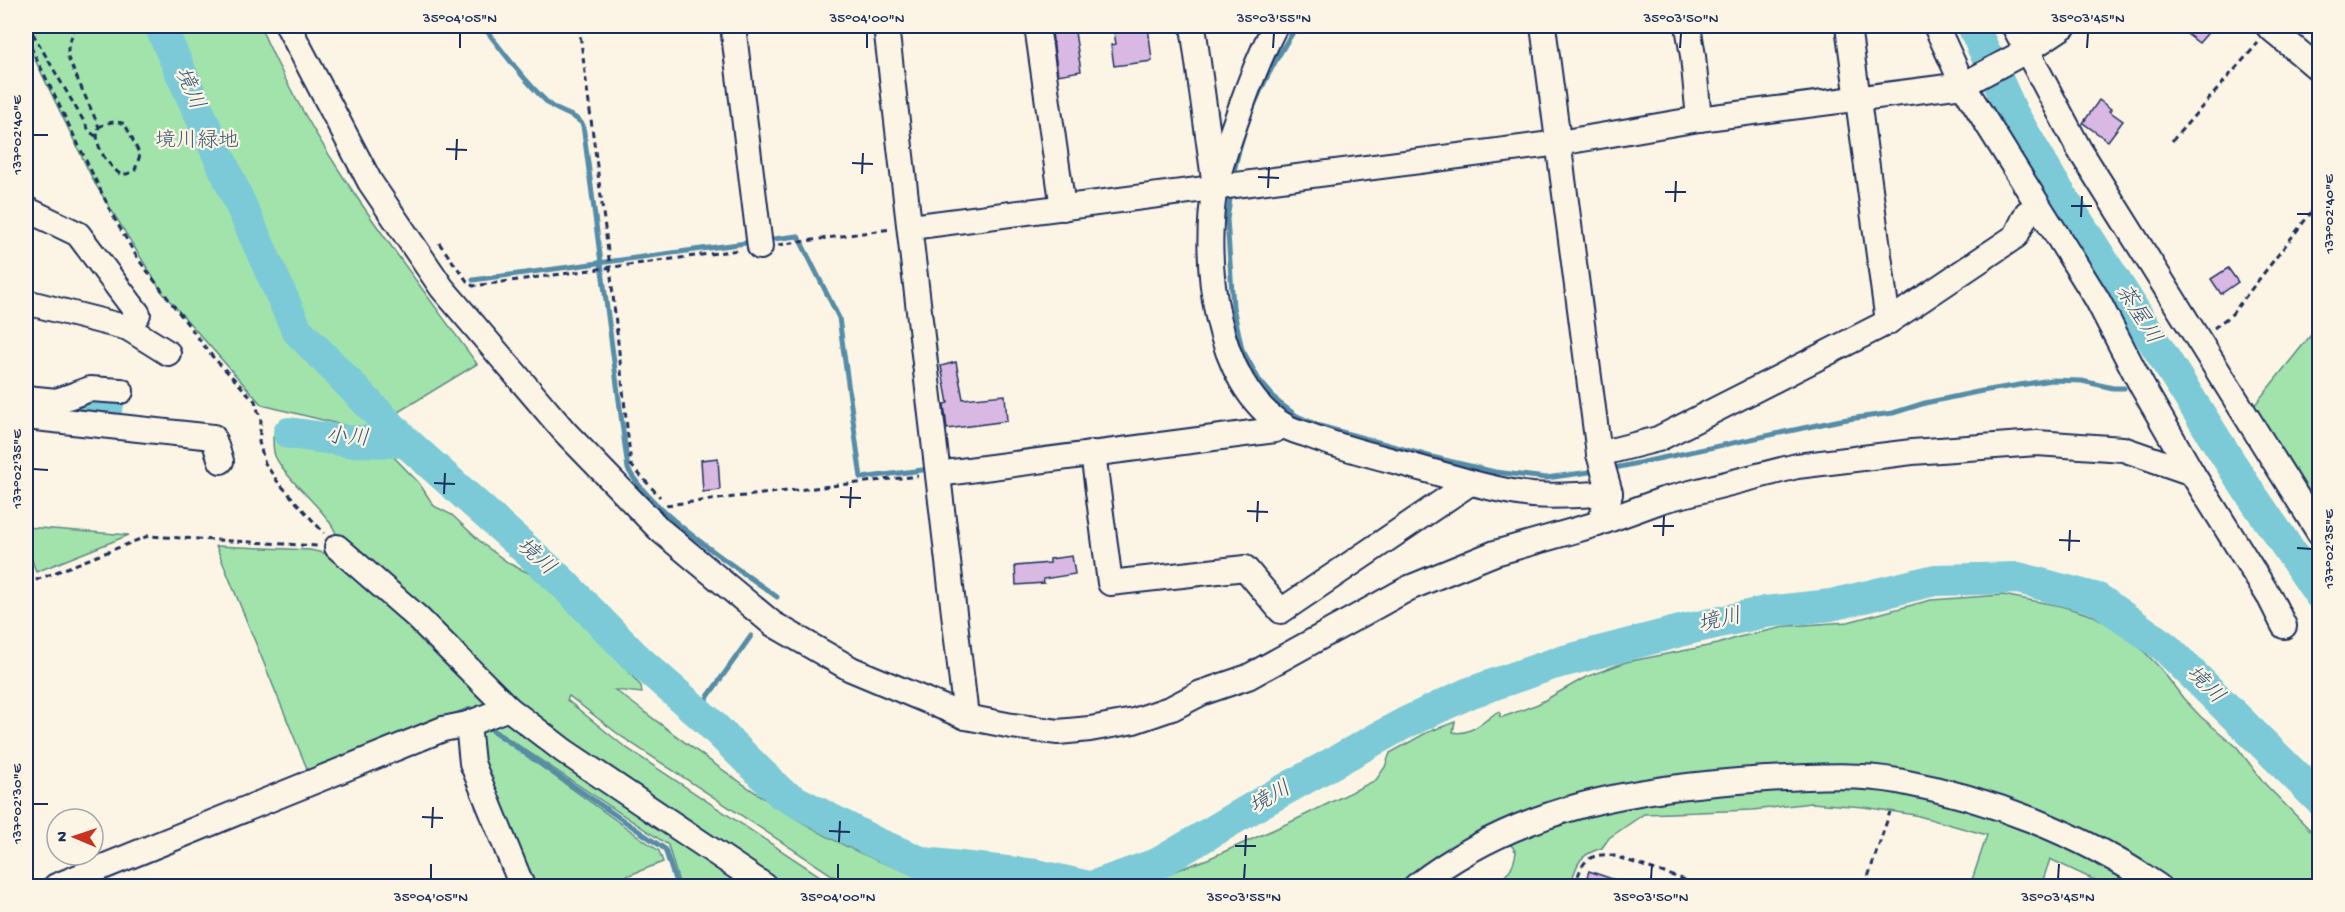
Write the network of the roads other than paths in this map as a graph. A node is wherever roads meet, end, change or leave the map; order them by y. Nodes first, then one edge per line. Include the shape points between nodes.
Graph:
1 (288, 26) edge
2 (733, 26) edge
3 (886, 26) edge
4 (1037, 26) edge
5 (1193, 26) edge
6 (1275, 26) edge
7 (1543, 26) edge
8 (1688, 26) edge
9 (1848, 26) edge
10 (1936, 26) edge
11 (2014, 26) edge
12 (2064, 26) edge
13 (2270, 27) edge
14 (2024, 52) junction
15 (2319, 70) edge
16 (1963, 85) junction
17 (1858, 100) junction
18 (1699, 119) junction
19 (1559, 143) junction
20 (1215, 188) junction
21 (1063, 208) junction
22 (26, 209) edge
23 (2027, 213) dead end
24 (911, 227) junction
25 (760, 247) road end
26 (26, 302) edge
27 (1888, 322) junction
28 (128, 328) junction
29 (168, 353) dead end
30 (121, 391) dead end
31 (26, 398) edge
32 (26, 417) edge
33 (1283, 425) junction
34 (1093, 453) junction
35 (1599, 454) junction
36 (221, 461) dead end
37 (2192, 473) junction
38 (938, 474) junction
39 (1470, 483) junction
40 (1610, 493) junction
41 (1597, 524) junction
42 (2319, 534) edge
43 (337, 547) road end
44 (2284, 626) dead end
45 (508, 708) junction
46 (966, 717) junction
47 (468, 724) junction
48 (56, 886) edge
49 (522, 886) edge
50 (765, 886) edge
51 (1416, 886) edge
52 (2158, 886) edge

1 - 46 street via 370,182 442,288 565,432 660,530 772,624 851,669
2 - 25 street
3 - 24 street
4 - 21 street
5 - 20 street
6 - 20 street via 1237,117
7 - 19 street
8 - 18 street
9 - 17 street
10 - 16 street
11 - 14 street
12 - 14 street
13 - 15 street
14 - 16 street
14 - 42 street via 2197,342
16 - 17 street
16 - 37 street via 2097,299
17 - 18 street
17 - 27 street
18 - 19 street
19 - 20 street
19 - 35 street
20 - 21 street
20 - 33 street via 1210,259 1220,328 1248,391
21 - 24 street
22 - 28 street via 78,234 138,314
23 - 27 street via 2016,236
24 - 38 street
26 - 28 street
27 - 35 street via 1658,439
28 - 29 street
30 - 31 street via 90,389 57,401
32 - 36 street via 213,437
33 - 34 street via 1275,430
33 - 39 street via 1333,444
34 - 38 street
34 - 39 street via 1110,583 1245,568 1281,611
35 - 40 street
37 - 41 street via 2123,449 2037,443 1912,452 1797,466 1663,500
37 - 44 street
38 - 46 street
39 - 40 street via 1532,495
40 - 41 street
41 - 46 street via 1495,553 1409,588 1248,677 1134,720 1058,732
43 - 45 street via 417,617
45 - 47 street
45 - 50 street via 564,751
47 - 48 street via 443,729
47 - 49 street via 472,763
51 - 52 street via 1497,836 1570,808 1673,787 1847,777 1896,781 1971,799 2085,845

